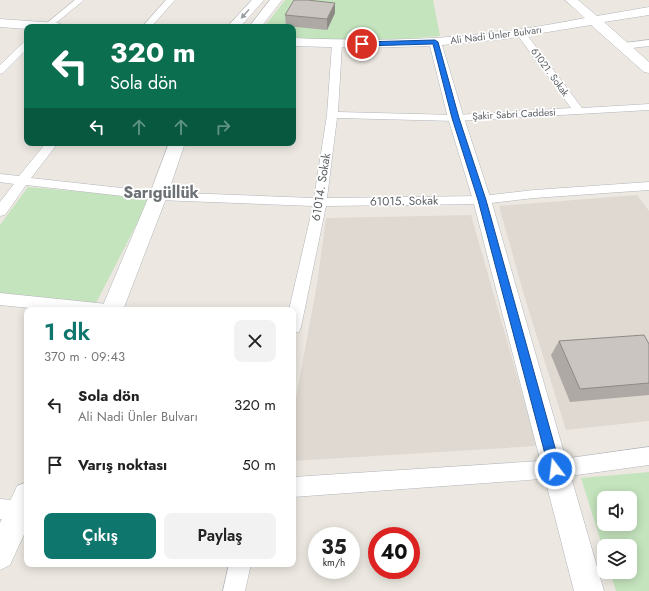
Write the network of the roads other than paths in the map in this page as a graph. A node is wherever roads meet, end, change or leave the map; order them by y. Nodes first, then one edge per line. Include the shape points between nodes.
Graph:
1 (80, 0) edge
2 (171, 0) edge
3 (258, 0) edge
4 (276, 0) edge
5 (571, 0) edge
6 (649, 11) edge
7 (596, 20) junction
8 (0, 23) edge
9 (53, 24) edge
10 (149, 24) edge
11 (236, 24) edge
12 (257, 24) edge
13 (24, 25) edge
14 (521, 33) junction
15 (296, 42) edge
16 (435, 42) junction
17 (649, 43) edge
18 (337, 44) junction
19 (624, 46) junction
20 (24, 47) edge
21 (649, 69) edge
22 (0, 71) edge
23 (649, 107) edge
24 (579, 111) junction
25 (332, 115) junction
26 (456, 118) junction
27 (50, 146) edge
28 (176, 146) edge
29 (0, 178) edge
30 (22, 181) junction
31 (647, 188) edge
32 (158, 196) junction
33 (482, 200) junction
34 (320, 202) junction
35 (0, 212) edge
36 (0, 299) edge
37 (78, 307) edge
38 (113, 307) edge
39 (296, 313) edge
40 (649, 456) edge
41 (555, 469) junction
42 (296, 487) edge
43 (18, 507) edge
44 (0, 555) edge
45 (239, 567) edge
46 (234, 591) edge
47 (588, 591) edge

1 - 9 street
2 - 10 street
3 -> 11 street
4 - 12 street
5 - 7 street
6 - 7 street, Ali Nadi Ünler Bulvarı
7 - 14 street, Ali Nadi Ünler Bulvarı
7 - 19 street
8 - 13 street
14 - 16 street, Ali Nadi Ünler Bulvarı
14 - 24 street, 61021. Sokak
15 - 18 street, Ali Nadi Ünler Bulvarı
16 - 18 street, Ali Nadi Ünler Bulvarı
16 - 26 street
17 - 19 street
18 - 25 street, 61014. Sokak
19 - 21 street
20 - 22 street
23 - 24 street, Şakir Sabri Caddesi
24 - 26 street, Şakir Sabri Caddesi
25 - 26 street, Şakir Sabri Caddesi
25 - 34 street, 61014. Sokak
26 - 33 street
27 - 30 street
28 - 32 street
29 - 30 street, 61015. Sokak
30 - 32 street, 61015. Sokak
30 - 35 street
31 - 33 street, 61015. Sokak via 534,194
32 - 34 street, 61015. Sokak
32 - 38 street
33 - 34 street, 61015. Sokak
33 - 41 street
34 - 39 street, 61014. Sokak
36 - 37 street
40 - 41 street
41 - 42 street
41 - 47 street
43 - 44 street
45 - 46 street

